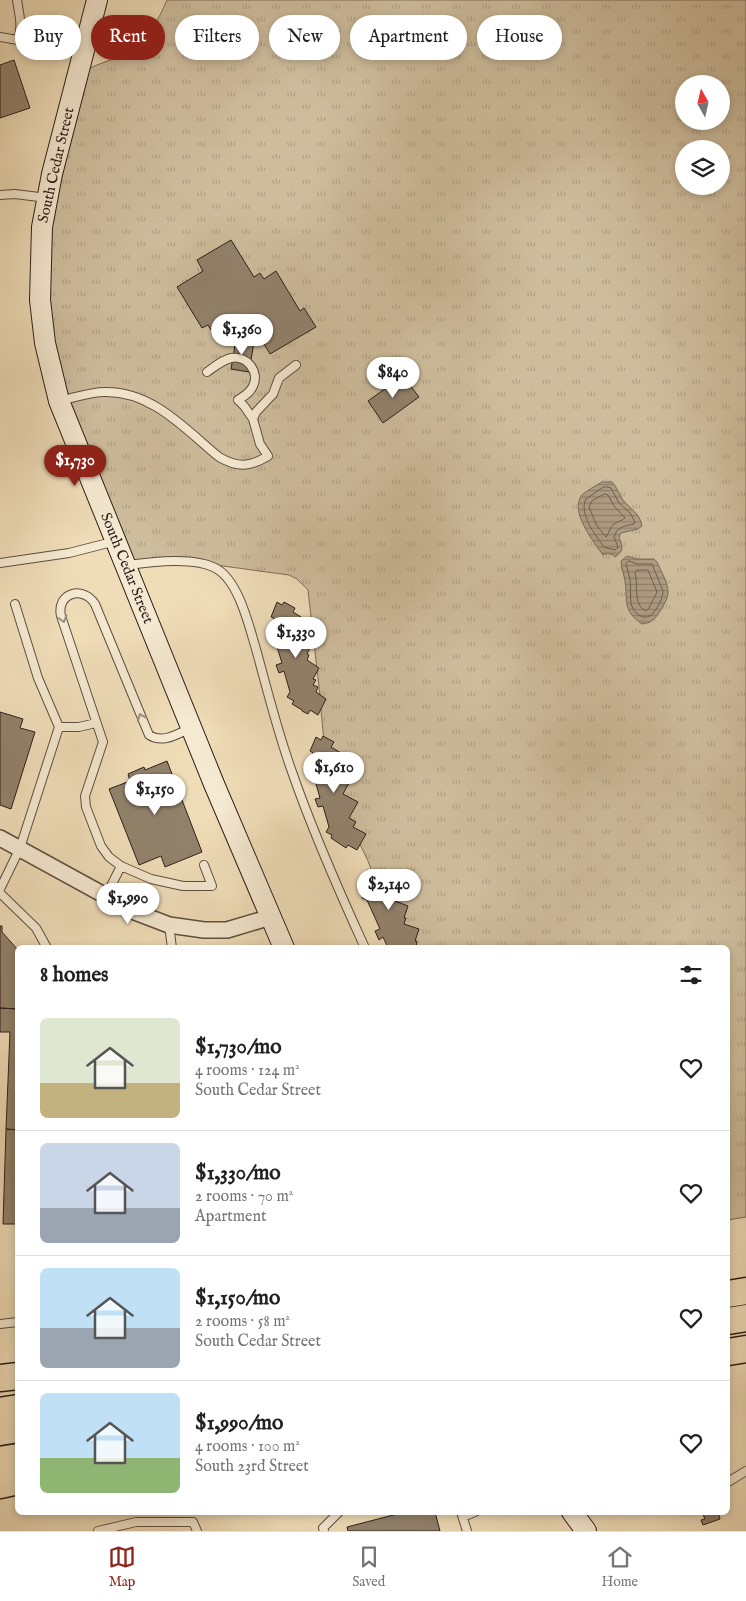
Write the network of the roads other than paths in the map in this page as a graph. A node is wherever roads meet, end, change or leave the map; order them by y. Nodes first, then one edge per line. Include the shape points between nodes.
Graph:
1 (17, 0) edge
2 (97, 0) edge
3 (19, 15) edge
4 (0, 37) edge
5 (15, 40) edge
6 (81, 51) edge
7 (84, 52) junction
8 (0, 195) edge
9 (47, 198) junction
10 (296, 365) dead end
11 (207, 372) dead end
12 (59, 401) junction
13 (253, 419) junction
14 (116, 541) junction
15 (0, 563) edge
16 (125, 566) junction
17 (15, 604) dead end
18 (96, 723) junction
19 (59, 727) junction
20 (192, 728) junction
21 (0, 838) edge
22 (20, 848) junction
23 (204, 865) dead end
24 (121, 866) junction
25 (0, 891) edge
26 (106, 896) junction
27 (271, 917) junction
28 (169, 925) junction
29 (45, 945) edge
30 (172, 945) edge
31 (283, 945) edge
32 (364, 945) edge
33 (746, 1291) edge
34 (730, 1294) edge
35 (746, 1318) edge
36 (730, 1321) edge
37 (15, 1322) edge
38 (0, 1324) edge
39 (746, 1349) edge
40 (730, 1352) edge
41 (15, 1376) edge
42 (0, 1378) edge
43 (15, 1408) edge
44 (0, 1411) edge
45 (15, 1430) edge
46 (0, 1432) edge
47 (15, 1458) edge
48 (0, 1460) edge
49 (746, 1471) edge
50 (730, 1481) edge
51 (15, 1482) edge
52 (0, 1485) edge
53 (336, 1515) edge
54 (462, 1515) edge
55 (574, 1515) edge
56 (323, 1530) edge
57 (98, 1531) edge
58 (197, 1531) edge
59 (467, 1531) edge
60 (586, 1531) edge

1 - 3 lane
2 - 7 main road, South Cedar Street
4 - 5 lane
6 - 7 lane
7 - 9 main road, South Cedar Street
8 - 9 lane
9 - 12 main road, South Cedar Street via 42,227 40,300 45,343
10 - 13 lane via 279,378 273,394
11 - 13 lane via 228,359 247,361 254,372 254,384 238,400
12 - 13 lane via 104,392 138,398 159,407 219,457 240,465 253,464 268,456 260,444
12 - 14 main road, South Cedar Street
14 - 15 lane via 69,554
14 - 16 main road, South Cedar Street
16 - 20 main road, South Cedar Street
16 - 32 lane via 166,561 201,563 217,569 232,584 254,641 290,769
17 - 19 lane via 38,678
18 - 19 lane
20 -> 18 lane via 163,739 149,735 96,606 86,595 76,594 66,598 60,611
18 - 24 lane via 103,742 85,802 101,846
19 - 22 lane
20 - 27 main road, South Cedar Street
21 - 22 street
22 - 25 lane
22 - 26 street
23 - 24 lane via 212,886 173,885
24 - 26 lane
25 - 29 lane via 36,928
26 - 28 street
27 - 28 street via 227,930
27 - 31 main road, South Cedar Street
28 - 30 lane
33 - 34 highway
35 - 36 highway
37 - 38 lane
39 - 40 highway
41 - 42 highway
43 - 44 highway
45 - 46 highway
47 - 48 highway
49 - 50 lane
51 - 52 highway
53 - 56 lane
54 - 59 lane
55 - 60 main road
57 - 58 lane via 136,1522 193,1522

